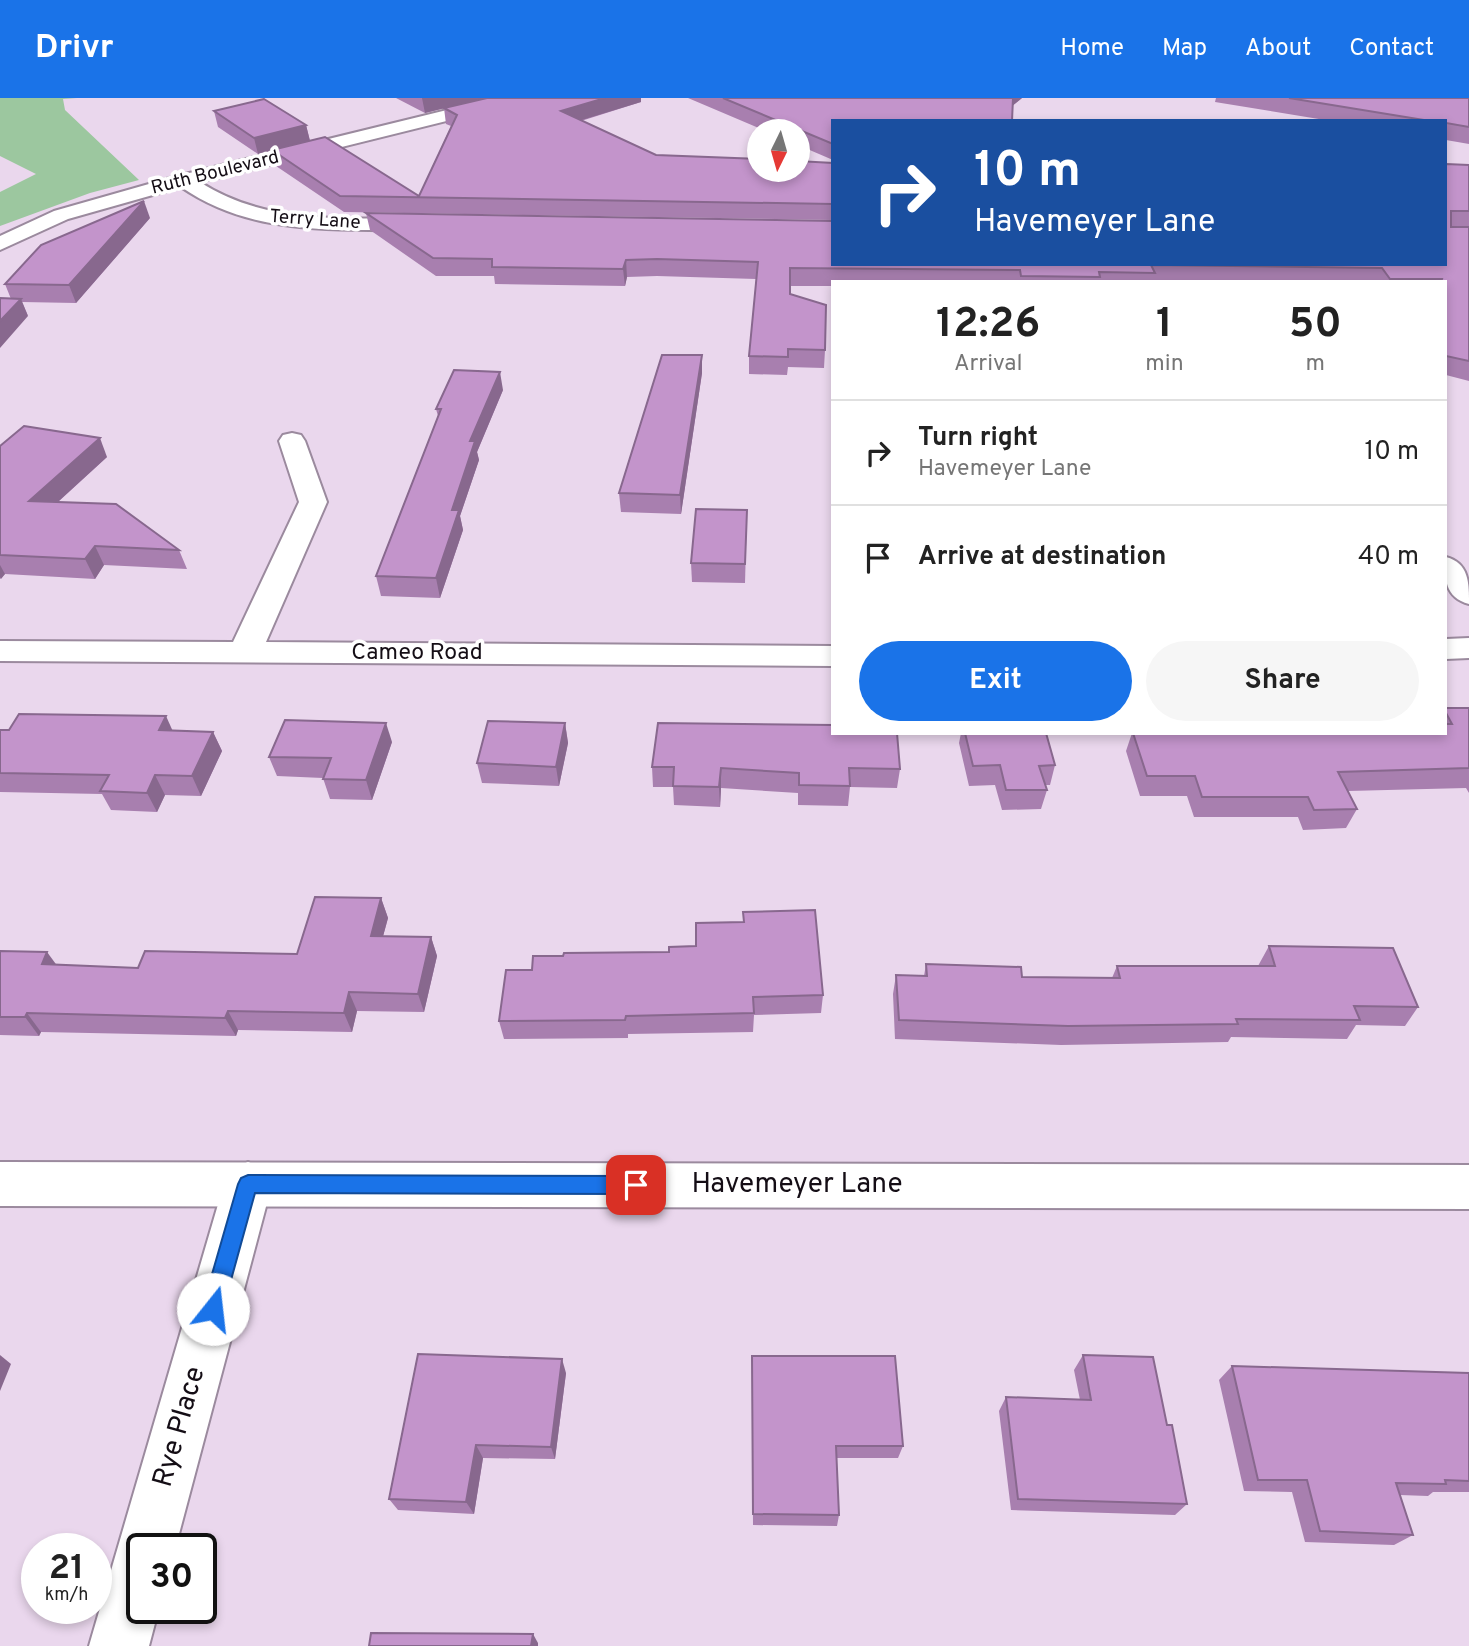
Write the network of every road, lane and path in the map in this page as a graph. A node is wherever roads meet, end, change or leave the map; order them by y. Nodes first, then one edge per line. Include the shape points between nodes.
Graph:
1 (517, 98) edge
2 (184, 180) junction
3 (437, 224) edge
4 (0, 244) edge
5 (292, 441) dead end
6 (1447, 567) edge
7 (1469, 595) edge
8 (1469, 648) edge
9 (1447, 649) edge
10 (0, 651) edge
11 (245, 652) junction
12 (831, 656) edge
13 (0, 1184) edge
14 (248, 1184) junction
15 (1469, 1187) edge
16 (150, 1533) edge
17 (126, 1621) edge
18 (119, 1646) edge

1 - 2 street, Ruth Boulevard
2 - 3 street, Terry Lane via 217,202 249,214 289,220
2 - 4 street, Ruth Boulevard via 61,215
5 - 11 street via 313,502
6 - 7 street
8 - 9 street
10 - 11 street, Cameo Road
11 - 12 street, Cameo Road
13 - 14 street, Havemeyer Lane
14 - 15 street, Havemeyer Lane
14 - 16 street, Rye Place
17 - 18 street

